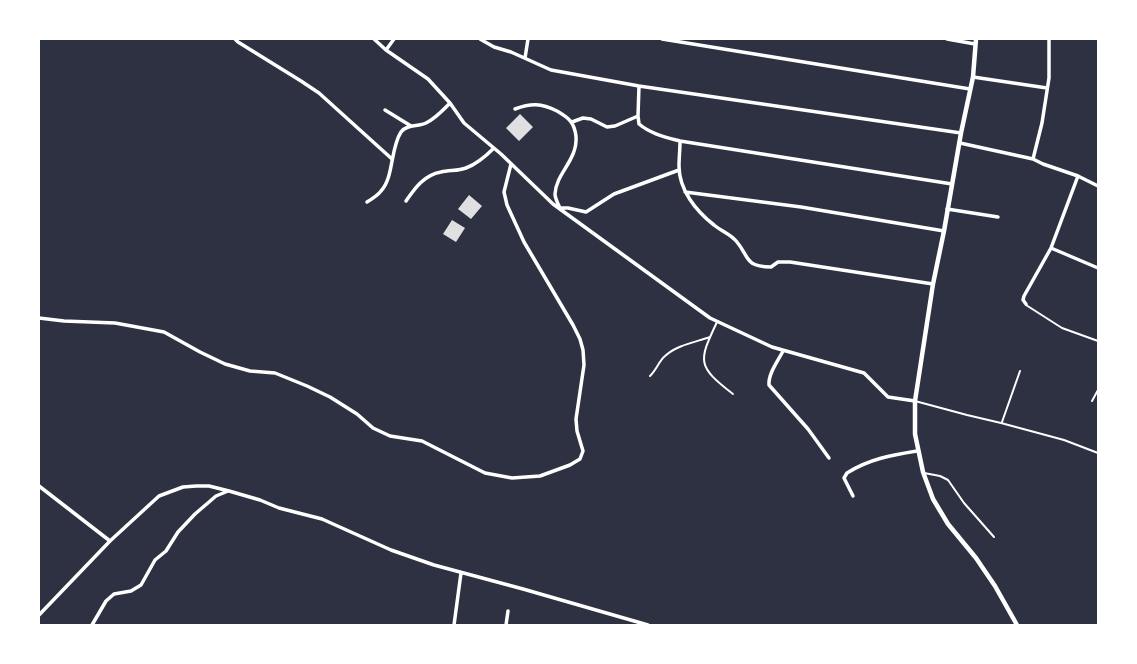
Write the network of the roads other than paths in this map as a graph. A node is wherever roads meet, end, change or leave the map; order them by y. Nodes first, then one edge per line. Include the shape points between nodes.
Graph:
1 (236, 39) edge
2 (374, 39) edge
3 (394, 39) edge
4 (480, 39) edge
5 (528, 39) edge
6 (662, 39) edge
7 (947, 39) edge
8 (1049, 39) edge
9 (976, 41) edge
10 (386, 50) junction
11 (525, 58) junction
12 (973, 77) junction
13 (639, 86) junction
14 (1047, 88) junction
15 (970, 89) junction
16 (450, 103) junction
17 (515, 109) dead end
18 (385, 110) dead end
19 (638, 116) junction
20 (572, 122) junction
21 (410, 126) junction
22 (961, 133) junction
23 (680, 141) junction
24 (960, 143) junction
25 (494, 148) junction
26 (392, 159) junction
27 (1033, 159) junction
28 (511, 164) junction
29 (679, 170) junction
30 (1078, 176) junction
31 (952, 184) junction
32 (1098, 186) edge
33 (685, 192) junction
34 (406, 201) dead end
35 (367, 202) dead end
36 (560, 208) junction
37 (947, 209) junction
38 (998, 217) dead end
39 (944, 231) junction
40 (1051, 248) junction
41 (1098, 268) edge
42 (933, 284) junction
43 (1026, 304) joint
44 (39, 318) edge
45 (717, 321) junction
46 (710, 337) junction
47 (1098, 341) edge
48 (784, 351) junction
49 (1020, 371) dead end
50 (650, 376) dead end
51 (1098, 390) edge
52 (733, 394) dead end
53 (915, 401) junction
54 (1092, 401) dead end
55 (1002, 423) junction
56 (917, 451) junction
57 (1098, 453) edge
58 (829, 458) dead end
59 (922, 472) junction
60 (39, 486) edge
61 (230, 491) junction
62 (853, 496) dead end
63 (994, 537) dead end
64 (110, 540) junction
65 (461, 573) junction
66 (508, 612) dead end
67 (39, 615) edge
68 (92, 625) edge
69 (454, 625) edge
70 (506, 625) edge
71 (648, 625) edge
72 (1017, 625) edge

1 - 26 street via 319,93
2 - 10 street
3 - 10 street
4 - 11 street
5 - 11 street
6 - 15 street
7 - 9 street
8 - 14 street
9 - 12 street
10 - 16 street via 428,79
11 - 13 street via 551,70
12 - 14 street
12 - 15 street
13 - 19 street
13 - 22 street
14 - 27 street
15 - 22 street
16 - 21 street via 436,117 424,124
16 - 25 street via 464,123
17 - 20 street via 528,104 538,105 558,112
18 - 21 street
19 - 20 street via 607,127 591,119 583,118
19 - 23 street via 639,124 645,129
20 - 36 street via 576,141 574,155 555,195
21 - 26 street via 402,130 395,142
22 - 24 street
23 - 29 street
23 - 31 street
24 - 27 street
24 - 31 street
25 - 28 street
25 - 34 street via 484,158 464,169 429,176 416,187
26 - 35 street via 390,173 382,190
27 - 30 street
28 - 36 street
28 - 44 street via 504,192 507,205 524,242 573,325 583,350 584,365 576,419 583,451 580,459 570,465 540,476 512,478 485,473 422,441 390,436 373,428 357,414 307,386 275,373 250,371 225,364 164,332 115,323
29 - 33 street
29 - 36 street via 614,194 586,212
30 - 32 street
30 - 40 street
31 - 37 street
33 - 39 street via 801,207
33 - 42 street via 703,216 737,241 747,260 754,264 771,267 778,262 790,262
36 - 45 street
37 - 38 street
37 - 39 street
39 - 42 street
40 - 41 street
40 - 43 street via 1024,296
42 - 53 street
43 - 47 lane via 1062,328
45 - 46 lane
45 - 48 street
46 - 50 lane via 664,356
46 - 52 lane via 704,364 715,380
48 - 53 street via 864,373 888,397
48 - 58 street via 768,380 769,385 808,429
49 - 55 lane
51 - 54 lane
53 - 55 lane
53 - 56 street
55 - 57 lane via 1064,440
56 - 59 street
56 - 62 street via 876,459 847,472 844,478
59 - 63 lane via 948,480
59 - 72 street via 940,512 989,576
60 - 64 street
61 - 64 street via 196,486 171,491 159,496
61 - 65 street via 322,519 405,556
61 - 68 street via 216,496 195,514 178,532 166,551 155,560 142,585 131,592 114,594 106,601
64 - 67 street
65 - 69 street
65 - 71 street
66 - 70 street

